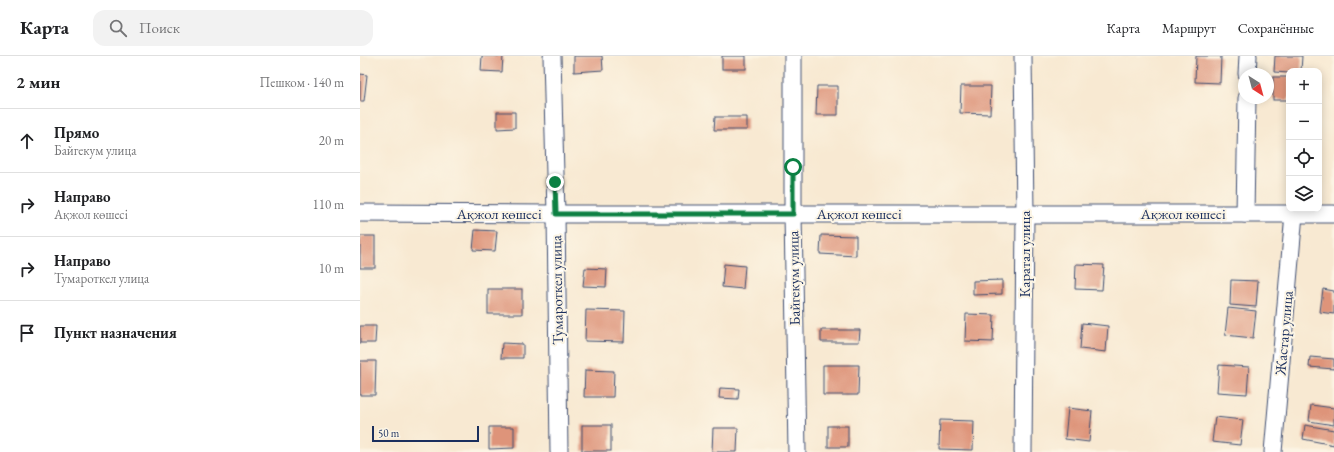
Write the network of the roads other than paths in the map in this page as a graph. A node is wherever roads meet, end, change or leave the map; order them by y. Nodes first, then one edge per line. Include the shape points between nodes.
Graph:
1 (552, 56) edge
2 (793, 56) edge
3 (1023, 56) edge
4 (1248, 56) edge
5 (1247, 68) edge
6 (1247, 104) edge
7 (360, 213) edge
8 (556, 214) junction
9 (793, 214) junction
10 (1025, 214) junction
11 (1245, 214) junction
12 (1294, 214) junction
13 (1334, 214) edge
14 (559, 452) edge
15 (797, 452) edge
16 (1023, 452) edge
17 (1273, 452) edge

1 - 8 street, Тумароткел улица
2 - 9 street, Байгекум улица
3 - 10 street, Каратал улица
4 - 5 street
6 - 11 street
7 - 8 street, Ақжол көшесі
8 - 9 street, Ақжол көшесі
8 - 14 street, Тумароткел улица
9 - 10 street, Ақжол көшесі
9 - 15 street, Байгекум улица
10 - 11 street, Ақжол көшесі
10 - 16 street, Каратал улица
11 - 12 street, Ақжол көшесі
12 - 13 street, Ақжол көшесі
12 - 17 street, Жастар улица

